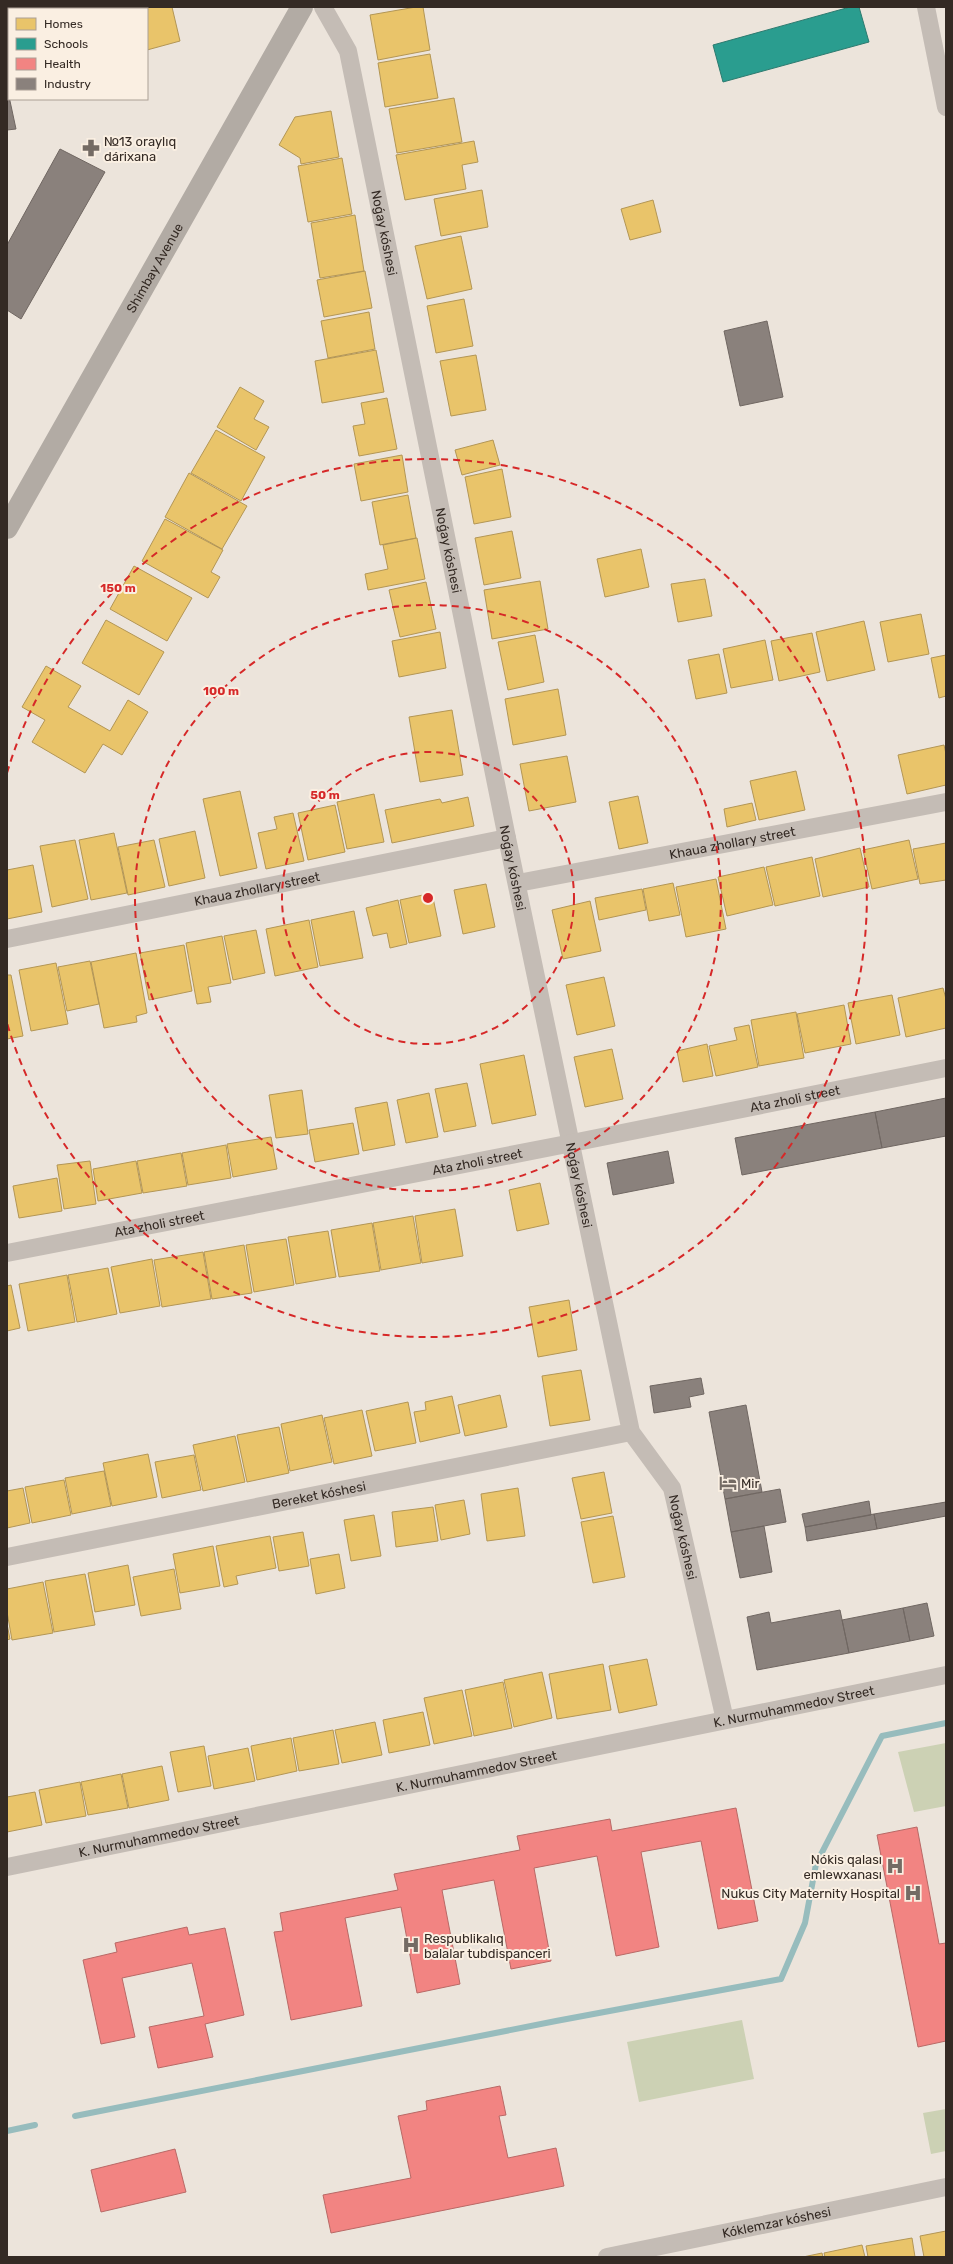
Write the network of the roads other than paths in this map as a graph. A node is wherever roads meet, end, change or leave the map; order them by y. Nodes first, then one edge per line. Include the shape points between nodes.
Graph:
1 (302, 7) edge
2 (323, 7) edge
3 (926, 7) edge
4 (946, 107) edge
5 (7, 528) edge
6 (946, 802) edge
7 (507, 838) junction
8 (518, 884) junction
9 (7, 939) edge
10 (946, 1068) edge
11 (572, 1143) junction
12 (7, 1252) edge
13 (631, 1432) junction
14 (7, 1557) edge
15 (946, 1676) edge
16 (725, 1720) junction
17 (7, 1867) edge
18 (946, 2187) edge
19 (607, 2257) edge

1 - 5 main road, Shimbay Avenue
2 - 7 street, Noǵay kóshesi via 348,52
3 - 4 street
6 - 8 street, Khaua zhollary street
7 - 8 street, Noǵay kóshesi
7 - 9 street, Khaua zhollary street
8 - 11 street, Noǵay kóshesi
10 - 11 street, Ata zholi street
11 - 12 street, Ata zholi street
11 - 13 street, Noǵay kóshesi
13 - 14 street, Bereket kóshesi
13 - 16 street, Noǵay kóshesi via 672,1488
15 - 16 street, K. Nurmuhammedov Street
16 - 17 street, K. Nurmuhammedov Street
18 - 19 street, Kóklemzar kóshesi

